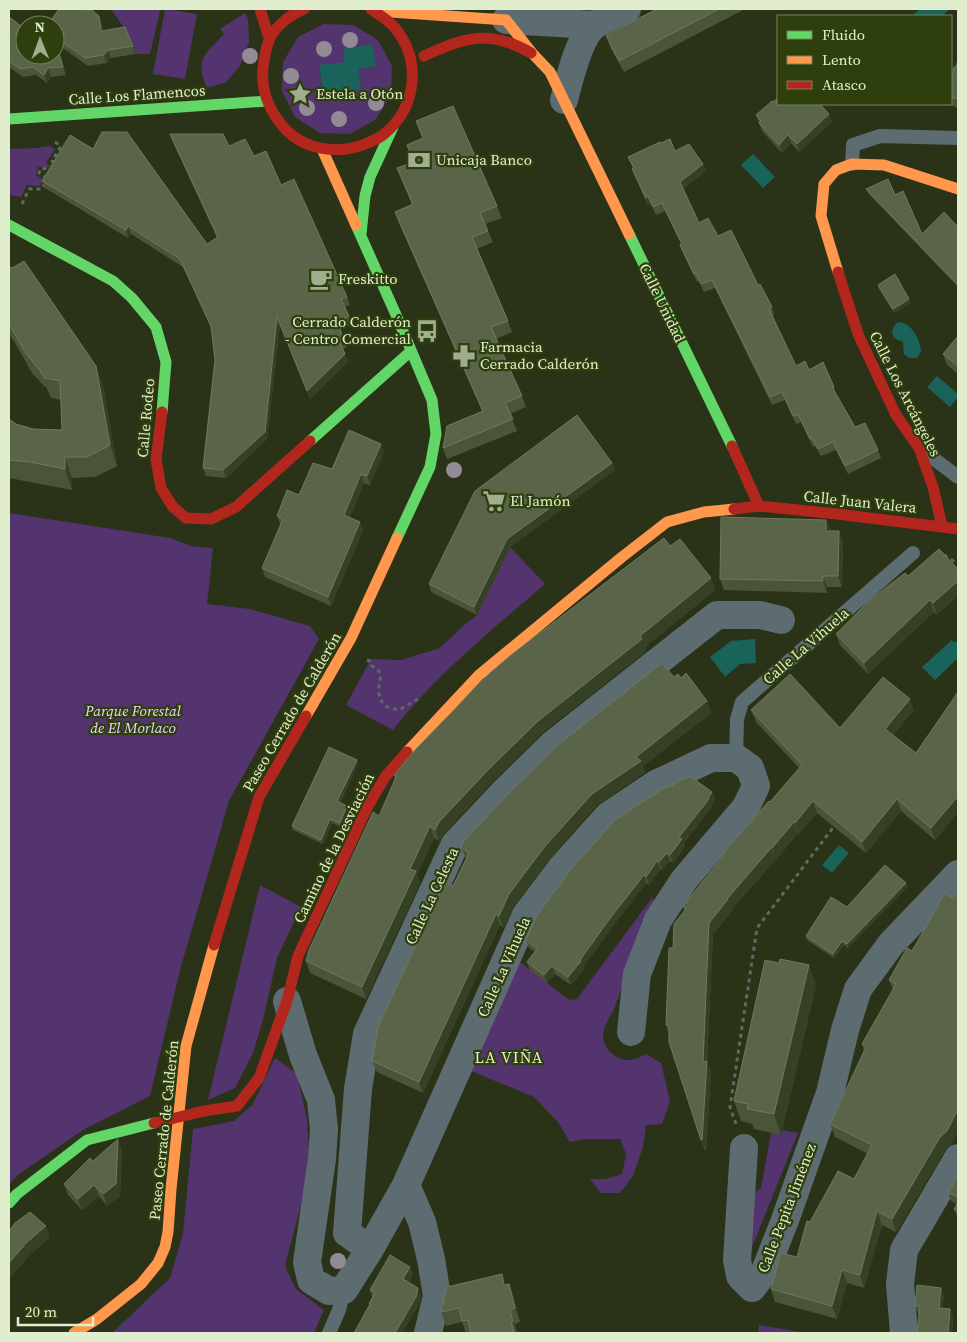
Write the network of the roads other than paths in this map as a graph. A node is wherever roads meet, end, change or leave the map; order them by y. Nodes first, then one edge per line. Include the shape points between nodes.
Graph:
1 (260, 9) edge
2 (304, 9) edge
3 (626, 9) edge
4 (374, 10) edge
5 (445, 16) edge
6 (506, 20) junction
7 (594, 25) junction
8 (270, 38) junction
9 (432, 40) dead end
10 (532, 53) junction
11 (424, 56) junction
12 (414, 76) junction
13 (564, 100) junction
14 (267, 101) junction
15 (9, 119) edge
16 (393, 126) junction
17 (958, 138) edge
18 (322, 149) junction
19 (852, 164) junction
20 (958, 189) edge
21 (9, 225) edge
22 (360, 235) junction
23 (411, 351) junction
24 (919, 448) junction
25 (958, 477) edge
26 (759, 506) junction
27 (942, 526) junction
28 (958, 529) edge
29 (913, 553) dead end
30 (781, 620) dead end
31 (736, 758) junction
32 (958, 874) edge
33 (287, 1000) junction
34 (630, 1032) dead end
35 (744, 1148) road end
36 (958, 1158) edge
37 (406, 1185) junction
38 (9, 1203) edge
39 (370, 1249) junction
40 (344, 1290) junction
41 (74, 1333) edge
42 (329, 1333) edge
43 (428, 1333) edge
44 (904, 1333) edge

1 - 8 street
2 - 8 street via 295,13
3 - 7 street
4 - 5 street
4 - 12 street via 384,15 400,32 410,53
5 - 6 street
6 - 7 street
6 - 10 street, Calle Unidad
7 - 13 street via 578,53
8 - 14 street via 262,73
9 - 11 street
10 - 11 street, Calle Unidad via 511,42 491,37 472,38
10 - 13 street, Calle Unidad via 550,72
11 - 12 street
12 - 16 street via 410,98
13 - 26 street, Calle Unidad
14 - 15 street, Calle Los Flamencos
14 - 18 street via 274,117 287,132
16 - 18 street via 364,146 342,151
16 - 22 street via 370,177
17 - 19 lane via 880,136 853,145
18 - 22 street, Paseo Cerrado de Calderón
19 - 20 street via 884,165
19 - 24 street, Calle Los Arcángeles via 836,170 824,184 821,216 858,334 896,415
21 - 23 street, Calle Rodeo via 113,281 156,327 166,362 156,459 161,488 173,507 186,518 211,519 236,507
22 - 23 street, Paseo Cerrado de Calderón
23 - 41 street, Paseo Cerrado de Calderón via 432,400 436,434 430,467 351,638 258,797 186,1046 165,1247 158,1263 141,1284 98,1319
24 - 25 lane
24 - 27 street, Calle Los Arcángeles
26 - 27 street, Calle Juan Valera
26 - 33 street, Camino de la Desviación via 704,512 667,522 475,678 385,777 372,799 298,956
27 - 28 street, Calle Juan Valera
29 - 31 lane, Calle La Vihuela via 742,702 737,719
30 - 39 street, Calle La Celesta via 760,615 717,615 553,744 455,844 367,1034 358,1089 347,1233
31 - 34 street via 750,768 756,786 746,807 684,880 658,920 637,974
31 - 37 street, Calle La Vihuela via 711,758 656,784 608,816 563,866 526,915
32 - 35 street, Calle Pepita Jiménez via 891,944 858,989 830,1093 786,1220 765,1271 752,1288 740,1276 737,1260
33 - 38 street, Camino de la Desviación, bridge via 259,1078 237,1106 87,1140
33 - 40 street via 303,1055 321,1100 324,1128 307,1262 311,1280 329,1290
36 - 44 street via 904,1250 900,1284
37 - 39 street, Calle La Vihuela
37 - 43 street via 422,1222 437,1296
39 - 40 street, Calle La Vihuela
40 - 42 lane via 340,1310

